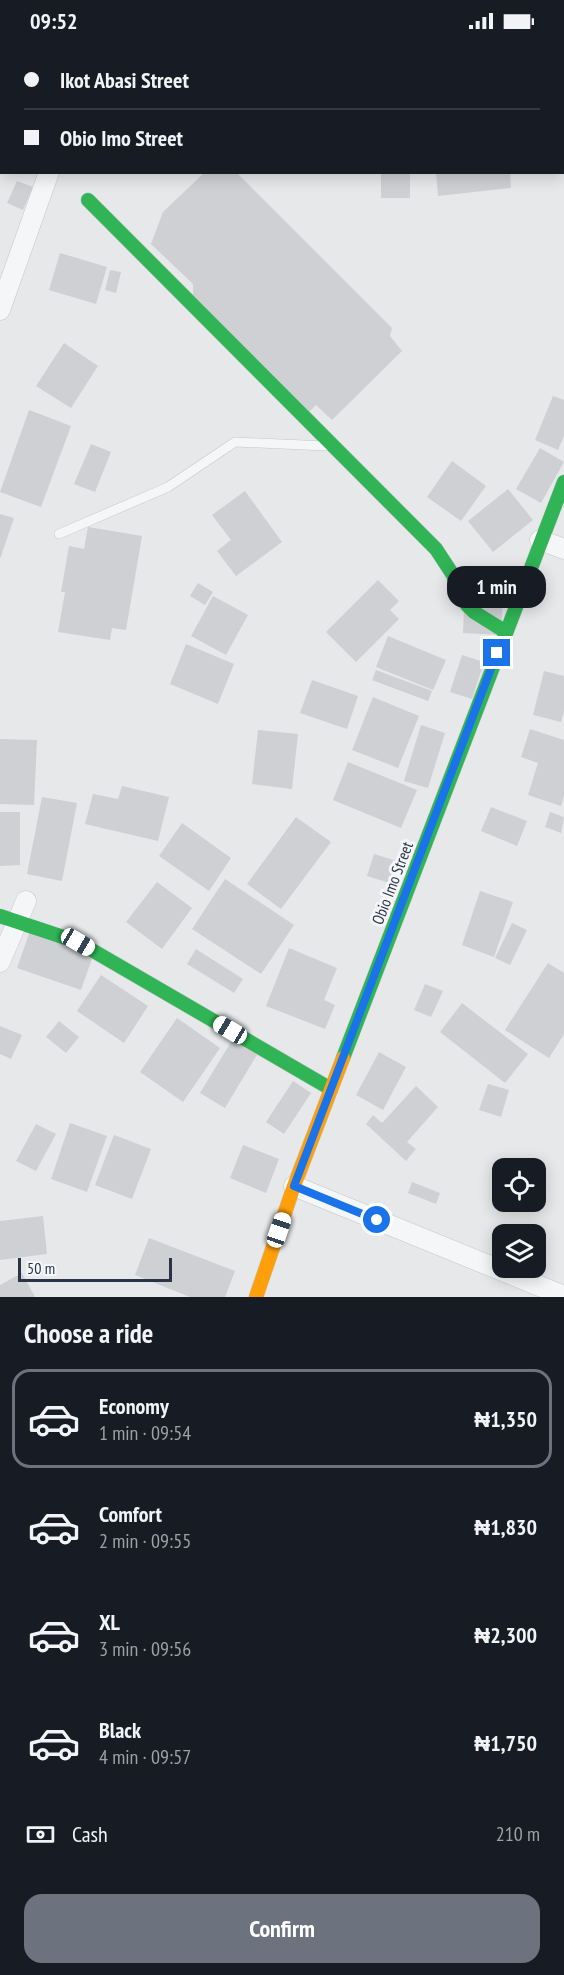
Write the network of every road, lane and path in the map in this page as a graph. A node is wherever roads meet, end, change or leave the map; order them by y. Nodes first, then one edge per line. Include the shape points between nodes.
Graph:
1 (48, 174) edge
2 (88, 200) dead end
3 (0, 310) edge
4 (334, 447) junction
5 (564, 482) edge
6 (59, 534) dead end
7 (540, 540) junction
8 (564, 549) edge
9 (506, 632) junction
10 (26, 901) dead end
11 (9, 919) edge
12 (0, 962) edge
13 (331, 1089) junction
14 (294, 1186) junction
15 (564, 1296) edge
16 (256, 1297) edge

1 - 3 street
2 - 4 street
4 - 6 lane via 236,442 168,487
4 - 9 street via 436,549 467,605
5 - 7 street, Obio Imo Street
7 - 8 street
7 - 9 street, Obio Imo Street
9 - 13 street, Obio Imo Street
10 - 11 street
11 - 12 street
11 - 13 street via 78,942
13 - 14 street, Obio Imo Street
14 - 15 street
14 - 16 street, Obio Imo Street

